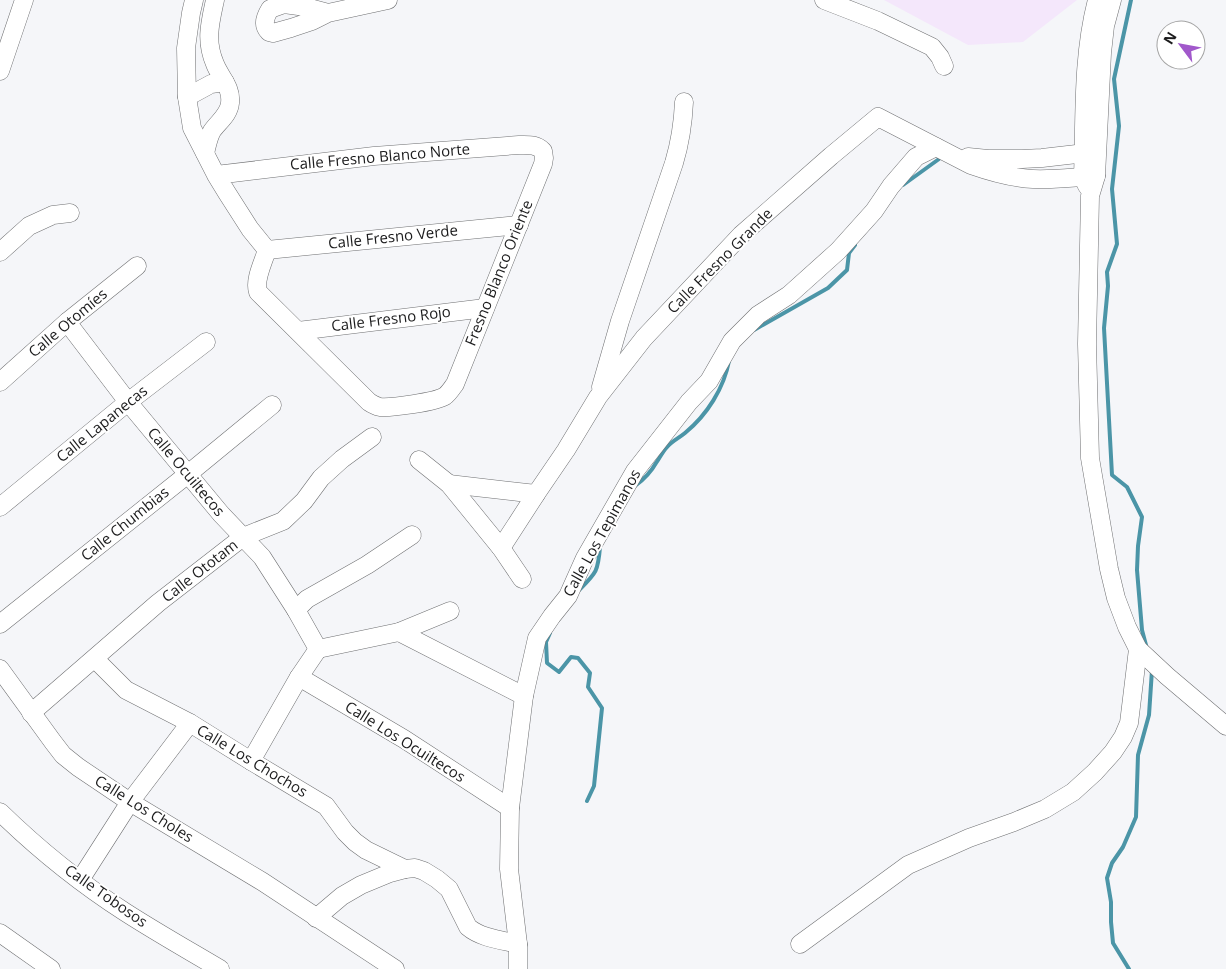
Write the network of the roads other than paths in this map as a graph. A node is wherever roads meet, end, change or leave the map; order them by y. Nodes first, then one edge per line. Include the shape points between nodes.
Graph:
1 (24, 0) edge
2 (194, 0) edge
3 (215, 0) edge
4 (388, 0) edge
5 (824, 0) edge
6 (1097, 0) edge
7 (1112, 0) edge
8 (328, 13) dead end
9 (944, 66) dead end
10 (0, 71) edge
11 (225, 82) junction
12 (187, 97) junction
13 (684, 102) dead end
14 (227, 113) junction
15 (190, 117) junction
16 (936, 147) junction
17 (543, 151) joint
18 (1091, 152) junction
19 (204, 153) junction
20 (957, 157) junction
21 (216, 175) junction
22 (1090, 177) junction
23 (70, 212) dead end
24 (519, 225) junction
25 (267, 250) junction
26 (0, 252) edge
27 (138, 266) dead end
28 (485, 308) junction
29 (620, 321) junction
30 (67, 322) junction
31 (298, 331) junction
32 (644, 338) junction
33 (206, 342) dead end
34 (0, 382) edge
35 (598, 397) junction
36 (128, 402) junction
37 (272, 405) dead end
38 (372, 437) dead end
39 (419, 460) dead end
40 (188, 474) junction
41 (449, 484) junction
42 (536, 494) junction
43 (0, 507) edge
44 (412, 535) dead end
45 (243, 537) junction
46 (501, 548) junction
47 (522, 579) dead end
48 (296, 610) junction
49 (450, 611) dead end
50 (0, 624) edge
51 (399, 632) junction
52 (318, 648) junction
53 (1138, 649) junction
54 (94, 659) junction
55 (0, 669) edge
56 (299, 677) junction
57 (524, 696) junction
58 (31, 713) junction
59 (190, 723) junction
60 (1226, 726) edge
61 (251, 761) junction
62 (130, 802) junction
63 (510, 808) junction
64 (0, 812) edge
65 (405, 869) junction
66 (80, 880) junction
67 (316, 918) junction
68 (0, 933) edge
69 (518, 944) junction
70 (800, 944) dead end
71 (51, 969) edge
72 (220, 969) edge
73 (395, 969) edge
74 (518, 969) edge

1 - 10 street
2 - 12 street via 186,48
3 - 11 street via 209,47
4 - 8 street
5 - 9 street via 932,47
6 - 18 street via 1091,23 1086,73
7 - 18 street via 1105,26
11 - 12 street via 211,84
11 - 14 street via 230,101
12 - 15 street
13 - 29 street, Calle Fresno Grande via 674,164
14 - 15 street via 199,119
14 - 19 street via 212,132
15 - 19 street
16 - 20 street
16 - 32 street, Calle Fresno Grande via 878,117 741,235
16 - 57 street, Calle Los Tepimanos via 916,157 838,251 789,295 758,315 732,341 709,381 636,471 585,558 568,596 537,638
17 - 21 street, Calle Fresno Blanco Norte via 532,144 374,156
17 - 24 street, Fresno Blanco Oriente via 543,164
18 - 20 street via 1022,159
18 - 22 street
19 - 21 street
20 - 22 street via 1006,176 1033,179
21 - 25 street
22 - 53 street via 1087,344 1090,458 1116,598
23 - 26 street via 53,215 29,226
24 - 25 street, Calle Fresno Verde
24 - 28 street, Fresno Blanco Oriente
25 - 31 street via 257,279 258,292
27 - 30 street, Calle Otomíes
28 - 31 street, Calle Fresno Rojo
28 - 31 street, Fresno Blanco Oriente via 455,384 444,396 416,403 382,407 369,402
29 - 32 street
29 - 35 street, Calle Fresno Grande
30 - 34 street, Calle Otomíes
30 - 36 street, Calle Ocuiltecos
32 - 35 street, Calle Fresno Grande
33 - 36 street, Calle Lapanecas
35 - 42 street, Calle Fresno Grande
36 - 40 street, Calle Ocuiltecos
36 - 43 street, Calle Lapanecas
37 - 40 street, Calle Chumbias
38 - 45 street, Calle Ototam via 321,478 283,521
39 - 41 street
40 - 45 street, Calle Ocuiltecos
40 - 50 street, Calle Chumbias
41 - 42 street
41 - 46 street
42 - 46 street, Calle Fresno Grande
44 - 48 street via 307,599
45 - 48 street, Calle Ocuiltecos via 262,558
45 - 54 street, Calle Ototam via 158,603
46 - 47 street
48 - 52 street, Calle Ocuiltecos
49 - 51 street
51 - 52 street
51 - 57 street
52 - 56 street
53 - 60 street
53 - 70 street via 1129,723 1123,737 1114,752 1073,792 1045,809 908,865
54 - 58 street, Calle Ototam
54 - 59 street, Calle Los Chochos via 126,690
55 - 58 street, Calle Los Choles
56 - 61 street
56 - 63 street, Calle Los Ocuiltecos via 404,739
57 - 63 street, Calle Los Tepimanos
58 - 62 street, Calle Los Choles via 63,755
59 - 61 street, Calle Los Chochos
59 - 62 street
61 - 65 street, Calle Los Chochos via 326,806 354,842
62 - 66 street
62 - 67 street, Calle Los Choles
63 - 69 street, Calle Los Tepimanos via 509,869
64 - 66 street, Calle Tobosos via 24,836
65 - 67 street via 360,885
65 - 69 street via 424,871 449,889 473,931
66 - 72 street, Calle Tobosos via 124,911
67 - 73 street, Calle Los Choles
68 - 71 street
69 - 74 street, Calle Los Tepimanos

